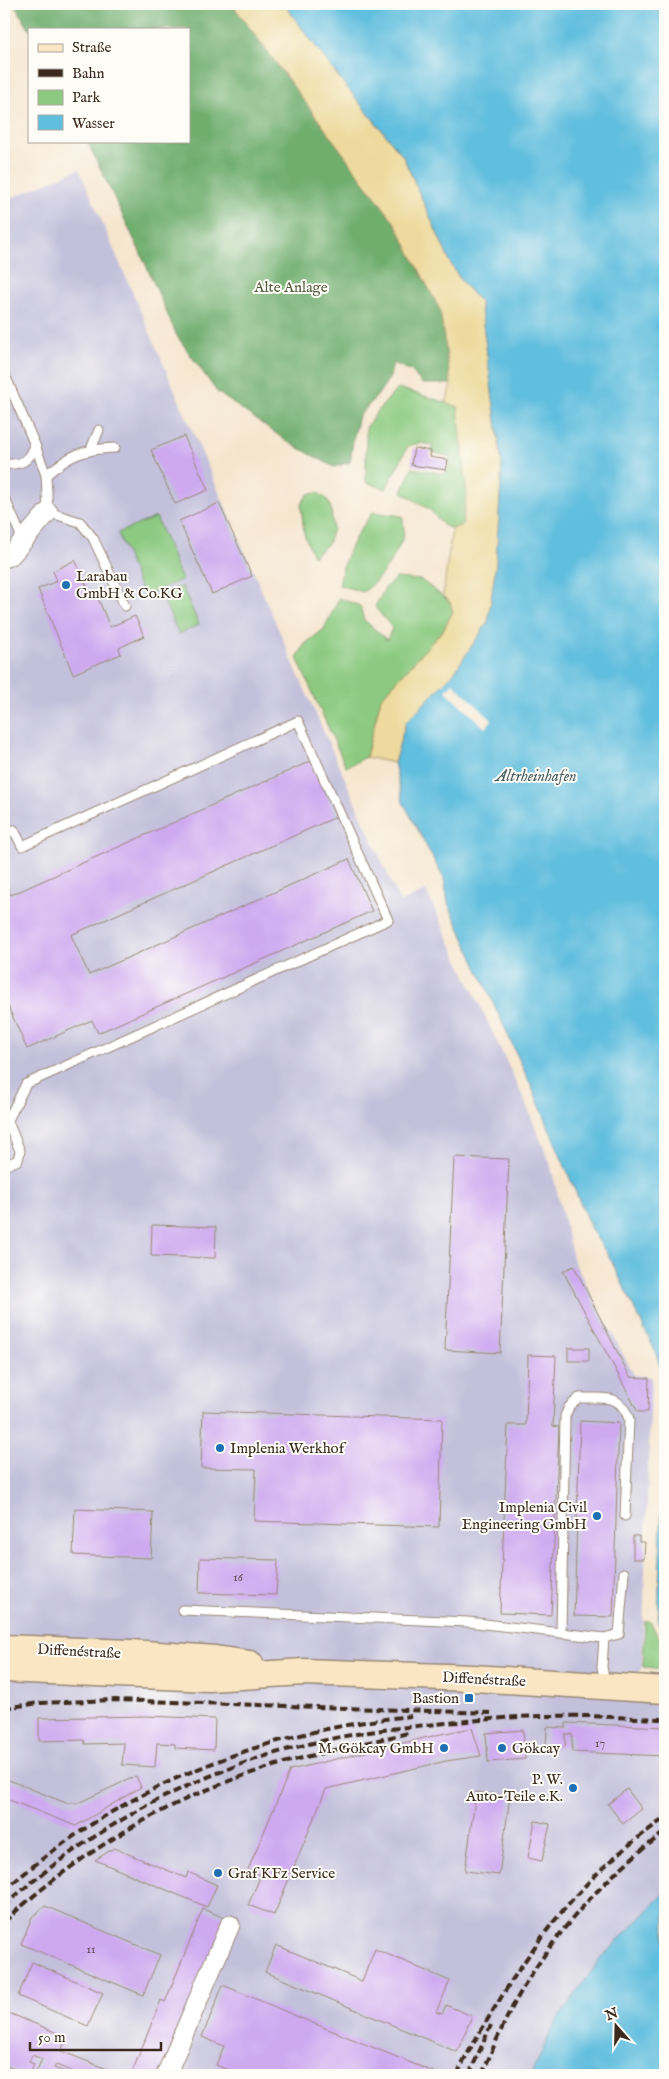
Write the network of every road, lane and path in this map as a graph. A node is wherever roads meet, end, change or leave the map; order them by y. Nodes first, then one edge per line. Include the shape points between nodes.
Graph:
1 (4, 373) edge
2 (98, 430) dead end
3 (35, 445) junction
4 (115, 448) dead end
5 (91, 449) junction
6 (4, 464) edge
7 (46, 475) junction
8 (4, 496) edge
9 (48, 512) junction
10 (23, 540) junction
11 (4, 558) edge
12 (125, 606) dead end
13 (4, 834) edge
14 (6, 1116) edge
15 (4, 1166) edge
16 (625, 1516) dead end
17 (624, 1574) dead end
18 (182, 1610) dead end
19 (560, 1633) junction
20 (604, 1638) junction
21 (4, 1648) edge
22 (303, 1672) junction
23 (8, 1673) edge
24 (605, 1686) junction
25 (665, 1690) edge
26 (230, 1925) dead end
27 (166, 2075) edge

1 - 3 lane
2 - 5 lane
3 - 6 lane via 29,458 21,464
3 - 7 lane
4 - 5 lane
5 - 7 lane via 63,460
7 - 9 lane
8 - 10 lane
9 - 10 street
9 - 12 lane via 80,522 93,538
10 - 11 street via 11,555
13 - 14 lane via 14,830 22,846 298,722 388,920 26,1084
14 - 15 lane via 20,1151 18,1160
16 - 19 lane via 629,1419 624,1406 614,1399 579,1398 565,1416
17 - 20 lane via 619,1634
18 - 19 lane via 468,1622
19 - 20 lane
20 - 24 lane via 602,1667
21 - 22 main road, Diffenéstraße via 215,1659
22 - 23 main road, Diffenéstraße via 209,1678
22 - 24 main road, Diffenéstraße
24 - 25 main road, Diffenéstraße
26 - 27 street

